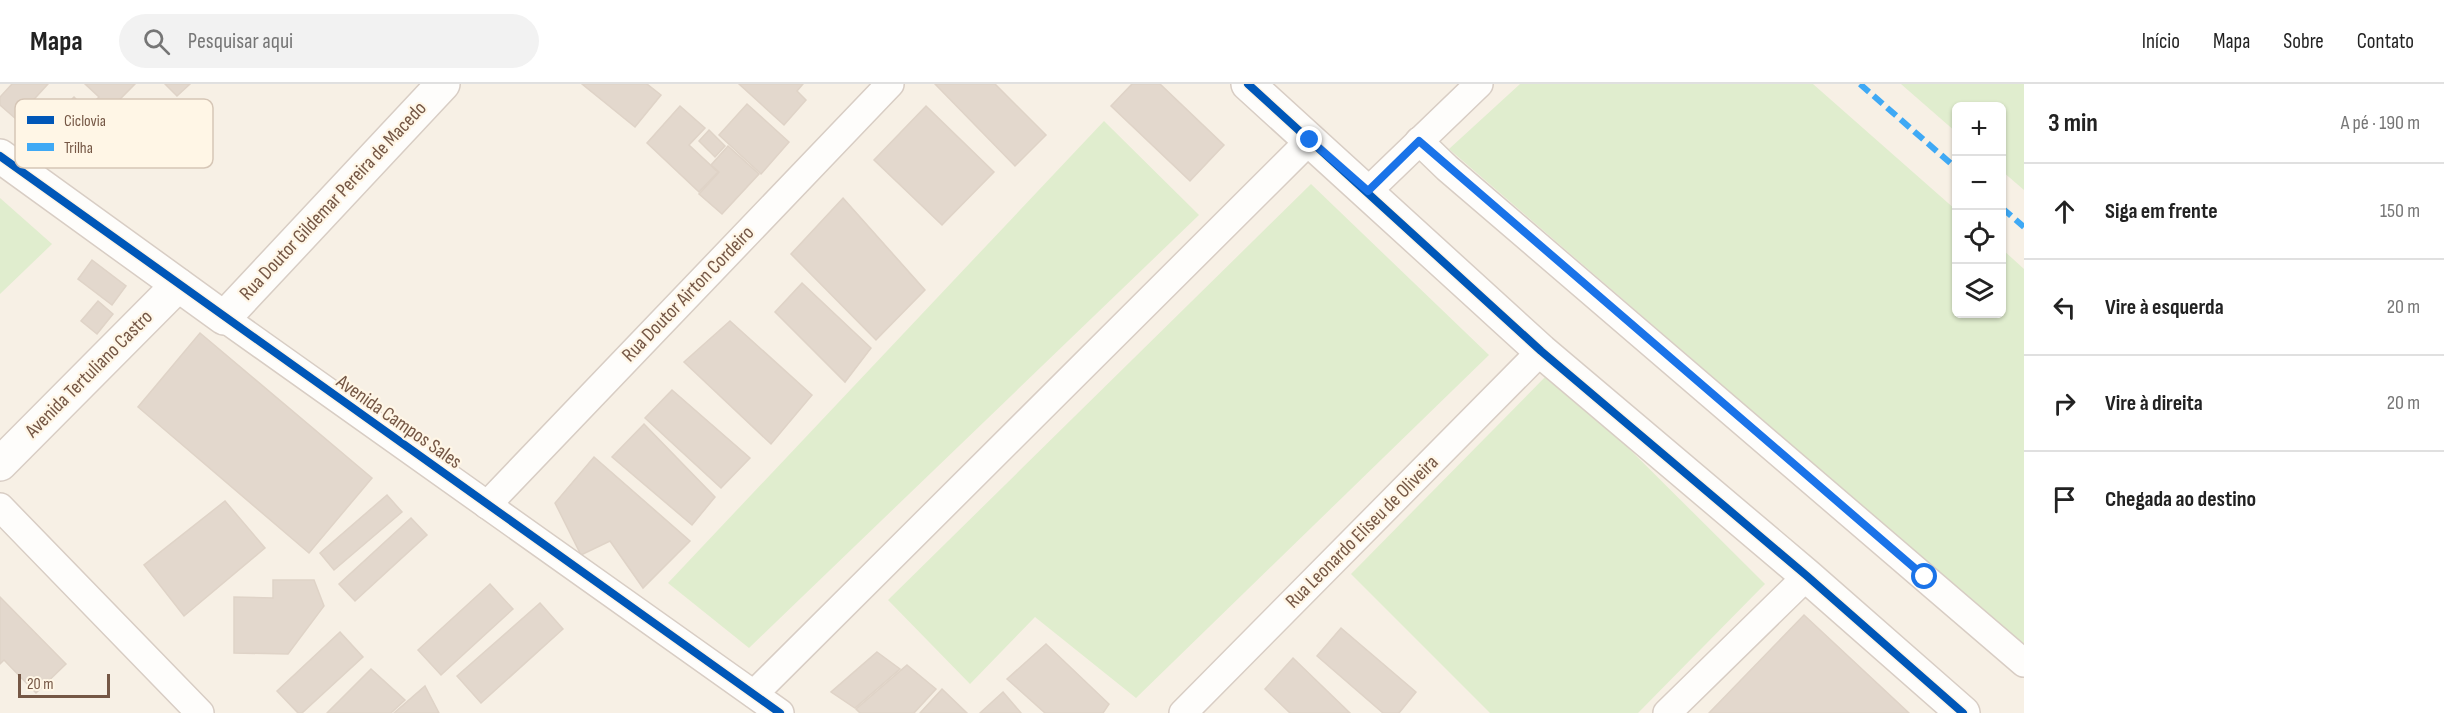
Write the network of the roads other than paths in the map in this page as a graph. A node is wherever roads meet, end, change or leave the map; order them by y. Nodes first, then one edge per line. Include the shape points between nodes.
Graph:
1 (443, 84) edge
2 (890, 84) edge
3 (1248, 84) edge
4 (1479, 84) edge
5 (1310, 140) junction
6 (1419, 141) junction
7 (0, 156) edge
8 (15, 167) edge
9 (17, 168) edge
10 (1368, 191) junction
11 (178, 285) junction
12 (224, 318) junction
13 (1541, 351) junction
14 (0, 464) edge
15 (487, 505) junction
16 (0, 507) edge
17 (1807, 576) junction
18 (2024, 663) edge
19 (754, 694) junction
20 (200, 713) edge
21 (780, 713) edge
22 (1183, 713) edge
23 (1667, 713) edge
24 (1963, 713) edge

1 - 12 street, Rua Doutor Gildemar Pereira de Macedo
2 - 15 street, Rua Doutor Airton Cordeiro
3 - 5 street
4 - 6 street
5 - 10 street
5 - 19 street
6 - 10 street
6 - 18 street
7 - 8 street, Avenida Campos Sales
9 - 11 street, Avenida Campos Sales
10 - 13 street
11 - 12 street, Avenida Campos Sales
11 - 14 street, Avenida Tertuliano Castro
12 - 15 street, Avenida Campos Sales
13 - 17 street
13 - 22 street, Rua Leonardo Eliseu de Oliveira
15 - 19 street, Avenida Campos Sales
16 - 20 street
17 - 23 street
17 - 24 street
19 - 21 street, Avenida Campos Sales

